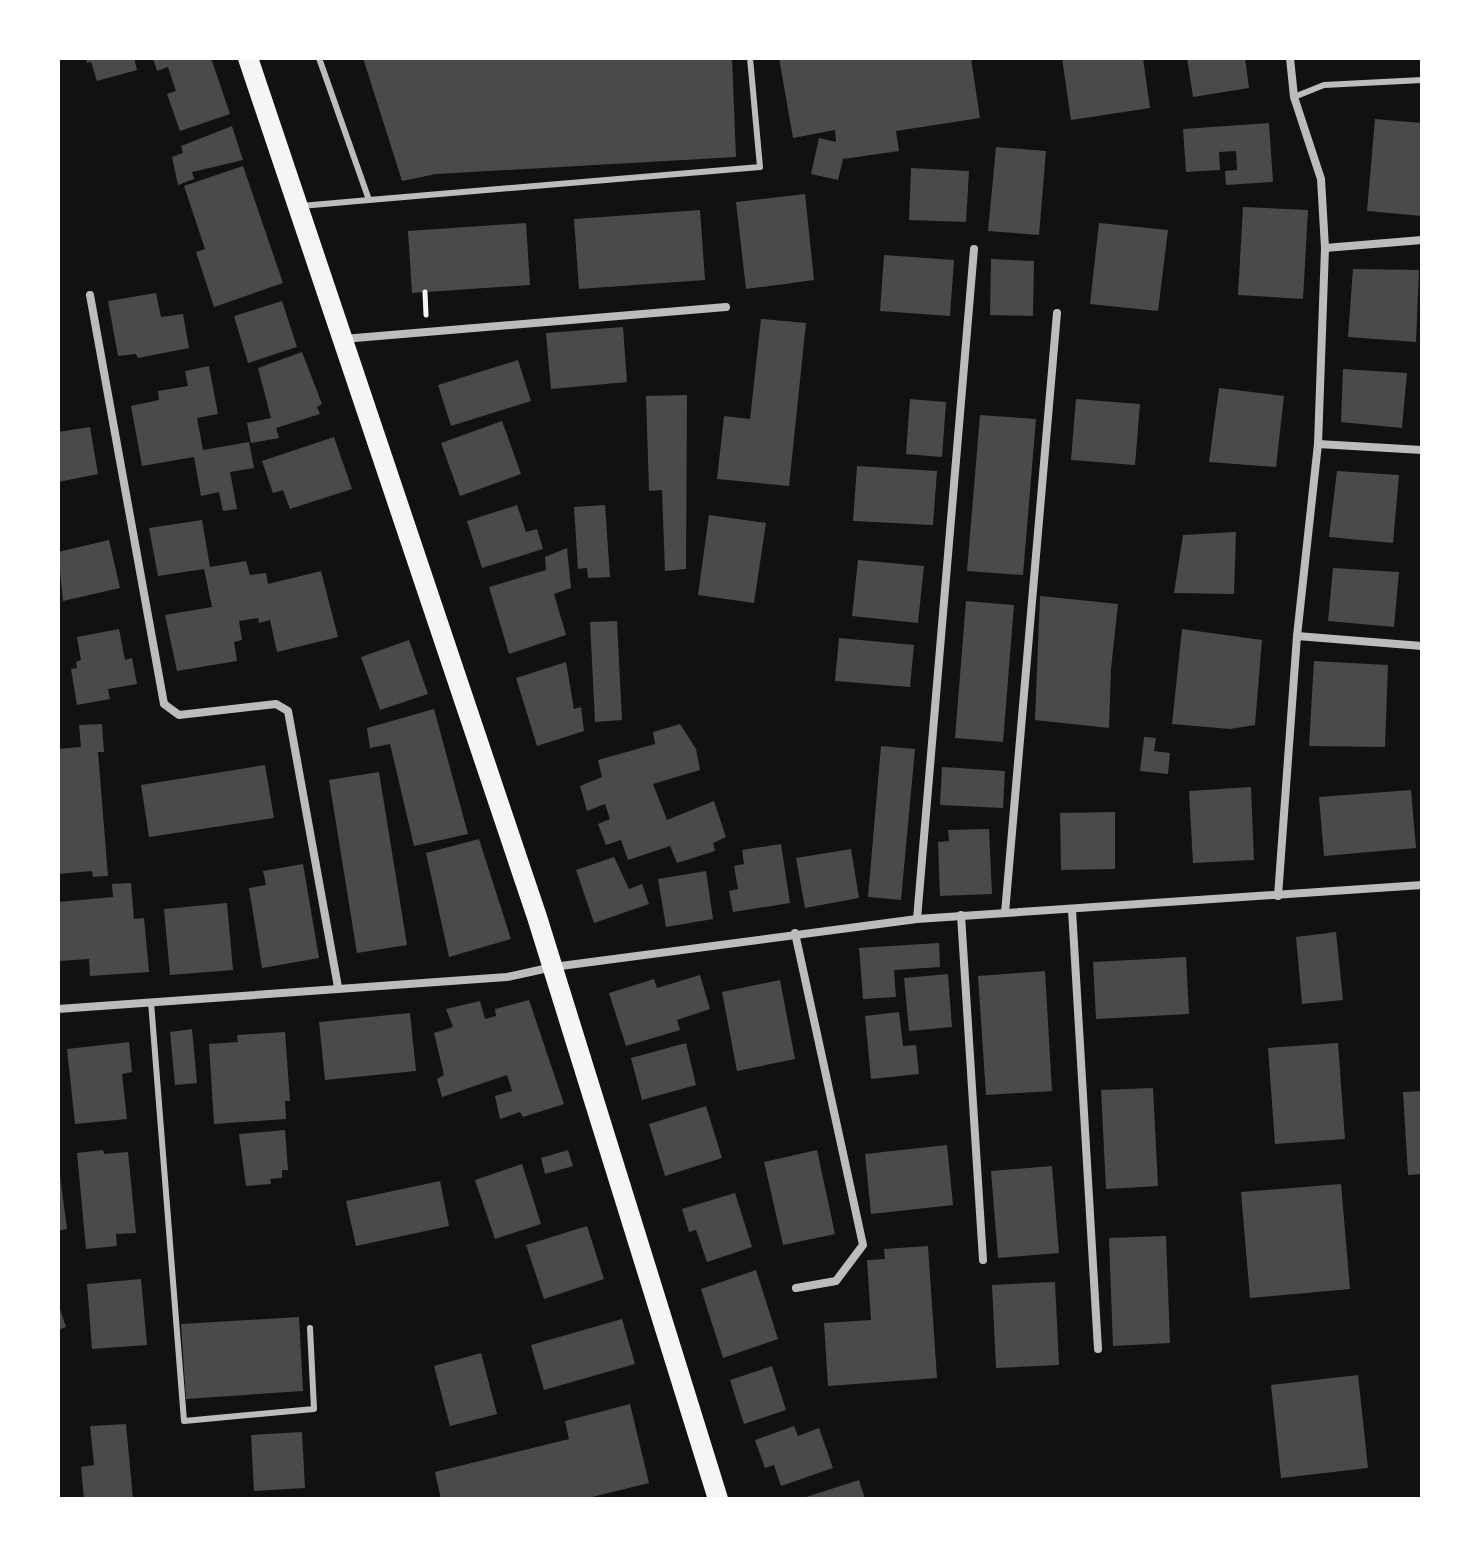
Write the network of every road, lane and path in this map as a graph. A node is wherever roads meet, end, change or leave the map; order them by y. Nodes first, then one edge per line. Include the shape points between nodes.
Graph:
1 (248, 58) edge
2 (319, 58) edge
3 (750, 58) edge
4 (1290, 58) edge
5 (1422, 80) edge
6 (1294, 97) junction
7 (369, 200) junction
8 (298, 207) junction
9 (1422, 240) edge
10 (1325, 248) junction
11 (974, 249) dead end
12 (90, 295) dead end
13 (726, 307) dead end
14 (1057, 313) dead end
15 (342, 339) junction
16 (1318, 444) junction
17 (1422, 450) edge
18 (1297, 636) junction
19 (1422, 646) edge
20 (1422, 885) edge
21 (1278, 896) junction
22 (1072, 910) junction
23 (1005, 913) junction
24 (961, 915) junction
25 (917, 919) junction
26 (795, 933) junction
27 (553, 967) junction
28 (338, 987) junction
29 (151, 1002) junction
30 (58, 1009) edge
31 (983, 1260) dead end
32 (796, 1288) dead end
33 (310, 1328) dead end
34 (1098, 1349) dead end
35 (718, 1499) edge

1 - 8 main road
2 - 7 lane
3 - 7 lane via 760,167
4 - 6 street
5 - 6 lane via 1324,85
6 - 10 street via 1321,179
7 - 8 lane
8 - 15 main road
9 - 10 street
10 - 16 street
11 - 25 street
12 - 28 street via 164,704 179,715 276,704 288,711
13 - 15 street
14 - 23 street
15 - 27 main road
16 - 17 street
16 - 18 street
18 - 19 street
18 - 21 street
20 - 21 street
21 - 22 street
22 - 23 street
22 - 34 street
23 - 24 street
24 - 25 street
24 - 31 street
25 - 26 street
26 - 27 street
26 - 32 street via 863,1245 836,1281
27 - 28 street via 441,984
27 - 35 main road
28 - 29 street
29 - 30 street
29 - 33 lane via 184,1421 314,1409

